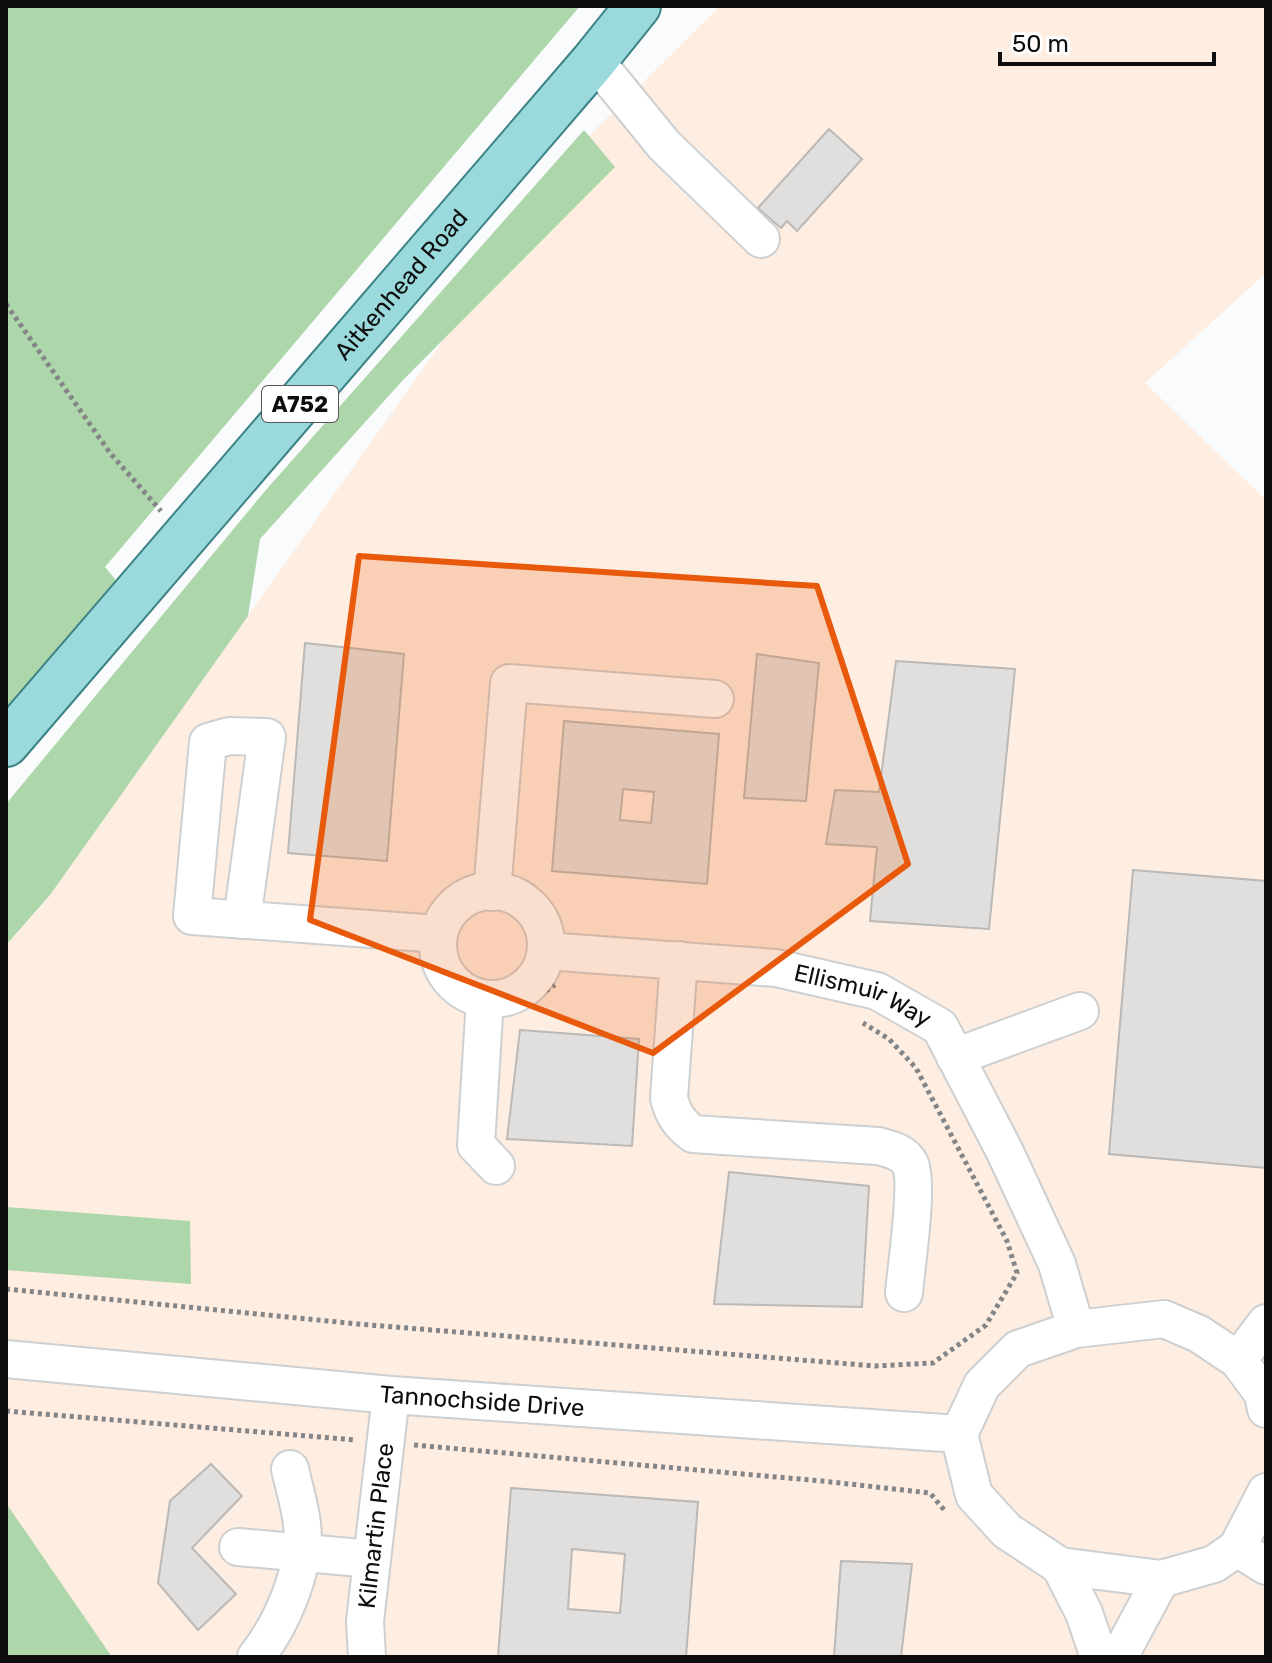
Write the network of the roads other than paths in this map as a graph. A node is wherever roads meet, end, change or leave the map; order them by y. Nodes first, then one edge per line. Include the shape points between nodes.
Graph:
1 (638, 6) edge
2 (593, 62) junction
3 (761, 239) dead end
4 (715, 699) dead end
5 (6, 744) edge
6 (492, 892) junction
7 (242, 920) junction
8 (439, 934) junction
9 (679, 960) junction
10 (552, 967) junction
11 (485, 999) junction
12 (1080, 1011) dead end
13 (955, 1057) junction
14 (496, 1166) dead end
15 (904, 1293) dead end
16 (1266, 1323) edge
17 (1076, 1329) junction
18 (6, 1359) edge
19 (1238, 1360) junction
20 (391, 1395) junction
21 (1266, 1409) edge
22 (959, 1434) junction
23 (290, 1469) dead end
24 (1266, 1492) edge
25 (238, 1547) dead end
26 (302, 1553) junction
27 (1251, 1557) edge
28 (372, 1559) junction
29 (1060, 1566) junction
30 (1161, 1579) junction
31 (256, 1657) edge
32 (367, 1657) edge
33 (1099, 1657) edge
34 (1119, 1657) edge

1 - 2 main road, Aitkenhead Road / A752
2 - 3 street via 664,145
2 - 5 main road, Aitkenhead Road / A752
4 - 6 street via 509,683
6 - 8 street via 465,898 450,910
6 - 10 street via 527,904 546,936
7 - 7 street via 192,916 208,742 229,736 267,737
7 - 8 street
8 - 11 street via 444,970 455,985
9 - 10 street, Ellismuir Way
9 - 13 street, Ellismuir Way via 776,968 877,991 940,1027
9 - 15 street via 669,1098 681,1124 693,1134 896,1150 910,1164 913,1188
10 - 11 street via 541,969 521,991
11 - 14 street via 476,1145
12 - 13 street
13 - 17 street, Ellismuir Way via 1057,1264
16 - 19 street
17 - 19 street via 1164,1319
17 - 22 street via 1018,1349 982,1385
18 - 20 street, Tannochside Drive
19 - 21 street via 1263,1394
20 - 22 street, Tannochside Drive
20 - 28 street, Kilmartin Place
22 - 29 street via 974,1495 1007,1531
23 - 26 street via 302,1524
24 - 27 street
25 - 26 street
26 - 28 street
26 - 31 street via 283,1615
27 - 30 street
28 - 32 street, Kilmartin Place
29 - 30 street
29 - 33 street
30 - 34 street

